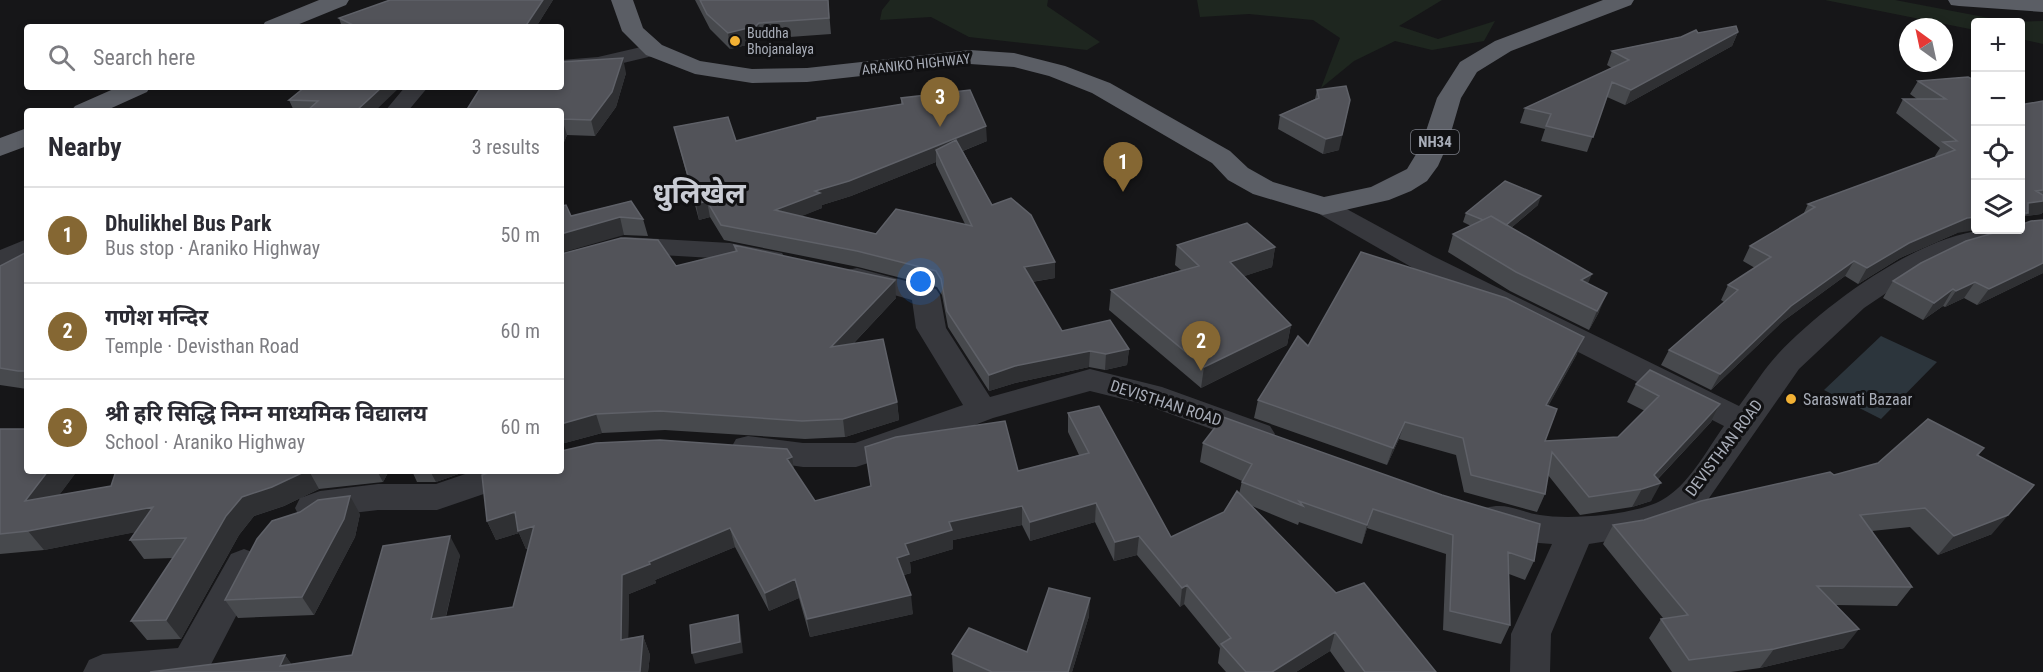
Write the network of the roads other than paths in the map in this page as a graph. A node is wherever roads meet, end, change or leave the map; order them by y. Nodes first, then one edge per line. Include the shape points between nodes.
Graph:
1 (338, 0) edge
2 (621, 0) edge
3 (1623, 0) edge
4 (1959, 0) edge
5 (2043, 6) edge
6 (280, 24) edge
7 (654, 50) junction
8 (564, 66) edge
9 (131, 90) edge
10 (414, 90) edge
11 (91, 108) edge
12 (399, 108) edge
13 (24, 137) edge
14 (0, 148) edge
15 (1323, 206) junction
16 (1998, 234) edge
17 (24, 248) edge
18 (0, 260) edge
19 (564, 263) edge
20 (803, 266) edge
21 (836, 272) edge
22 (982, 410) junction
23 (1743, 422) junction
24 (1286, 444) edge
25 (723, 447) edge
26 (504, 474) edge
27 (1471, 510) edge
28 (1576, 532) junction
29 (103, 672) edge
30 (1530, 672) edge

1 - 6 highway
2 - 7 highway, ARANIKO HIGHWAY / NH34 via 633,31
3 - 15 highway, NH34 via 1503,46 1468,67 1449,98 1434,146 1417,175 1379,194
4 - 5 highway
7 - 8 street via 598,63
7 - 15 highway, ARANIKO HIGHWAY / NH34 via 695,67 752,76 807,75 970,57 1014,60 1080,78 1221,157 1238,174 1263,188
9 - 11 highway
10 - 12 street
13 - 14 highway
15 - 23 street via 1423,262
16 - 23 street, DEVISTHAN ROAD via 1936,253 1900,271 1854,302 1788,362
17 - 18 street
19 - 20 street via 625,245 730,251
21 - 22 street via 926,295 931,328
22 - 24 street, DEVISTHAN ROAD via 1090,380 1151,395
22 - 25 street, DEVISTHAN ROAD via 856,454 803,455
23 - 28 street, DEVISTHAN ROAD via 1695,492 1674,510 1633,523
26 - 29 street via 436,497 378,497 320,504 276,527 254,546 190,665
27 - 28 street, DEVISTHAN ROAD via 1539,529
28 - 30 street via 1531,634

